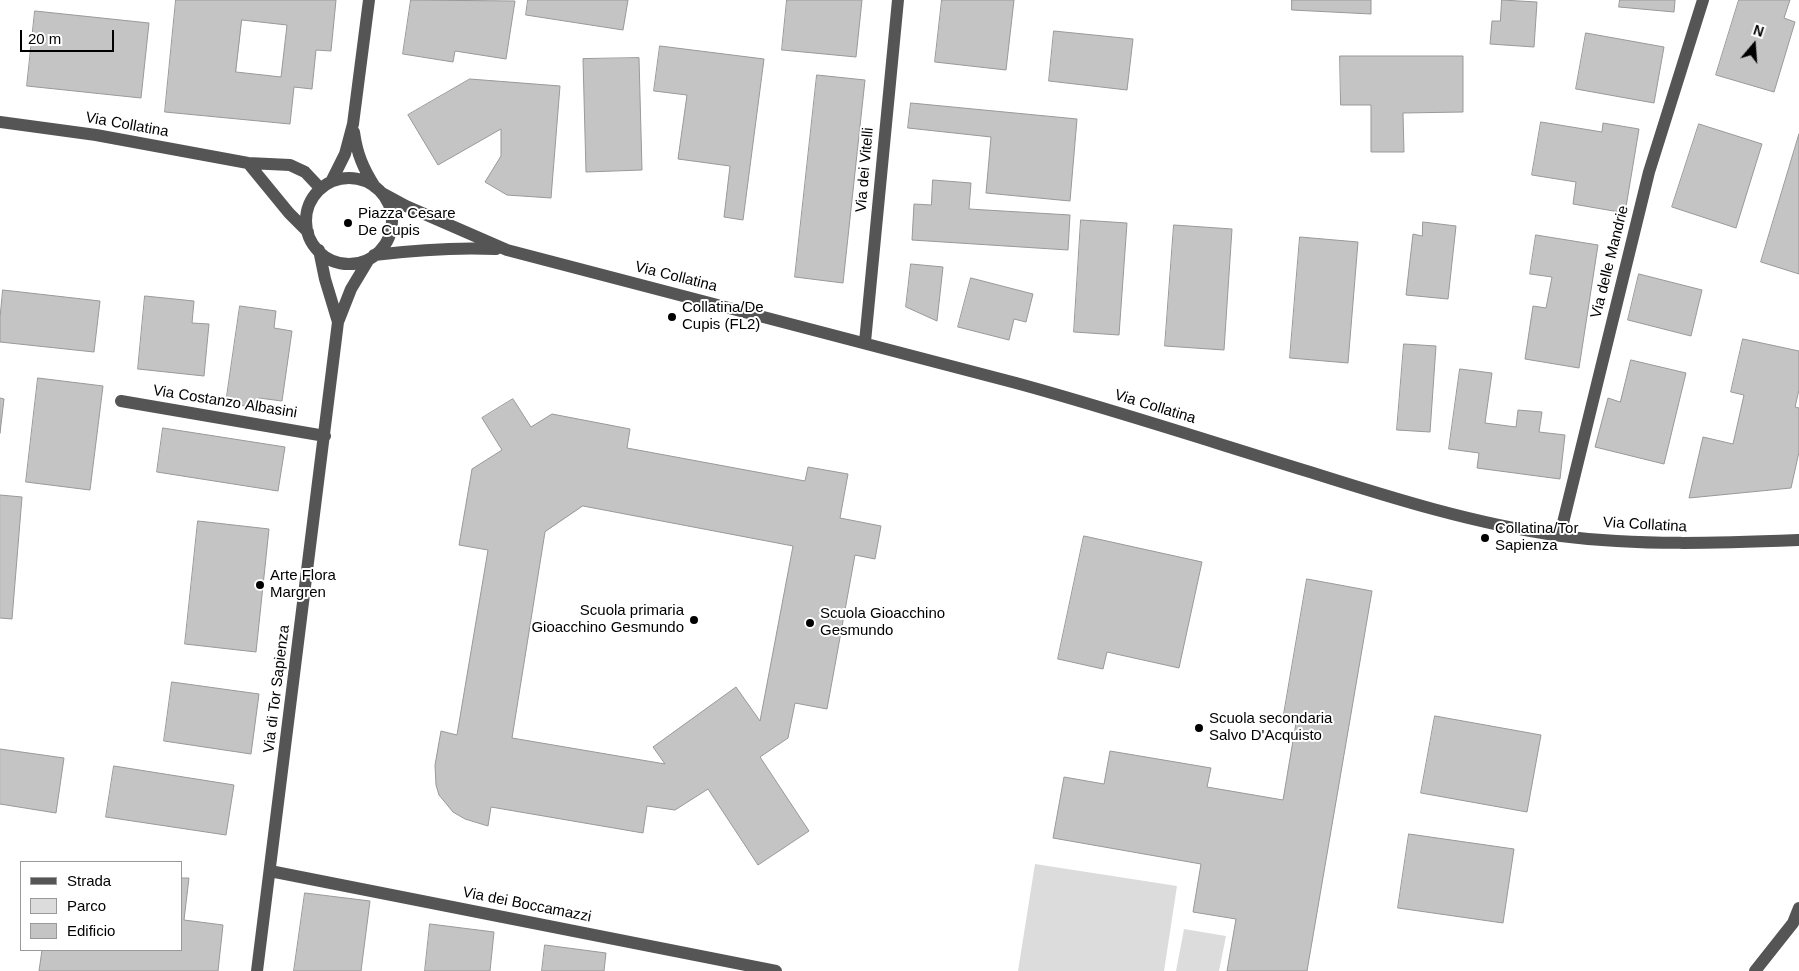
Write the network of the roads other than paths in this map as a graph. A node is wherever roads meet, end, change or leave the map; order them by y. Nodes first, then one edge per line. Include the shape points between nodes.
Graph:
1 (369, 0) edge
2 (898, 0) edge
3 (1703, 0) edge
4 (0, 122) edge
5 (353, 124) junction
6 (248, 163) junction
7 (326, 185) junction
8 (379, 190) junction
9 (308, 232) junction
10 (319, 250) junction
11 (507, 250) junction
12 (371, 257) junction
13 (338, 322) junction
14 (865, 342) junction
15 (121, 401) dead end
16 (324, 436) junction
17 (1560, 536) junction
18 (1799, 540) edge
19 (270, 871) junction
20 (1799, 908) edge
21 (257, 971) edge
22 (776, 971) edge
23 (1754, 971) edge

1 - 5 street
2 - 14 street, Via dei Vitelli
3 - 17 street, Via delle Mandrie via 1649,172
4 - 6 street, Via Collatina via 96,135
5 - 7 street via 345,154
5 - 8 street via 357,152
6 - 7 street via 297,167
6 - 9 street via 288,214
7 - 8 street via 351,179
7 - 9 street via 309,205
8 - 11 street via 414,210
8 - 12 street via 392,212 392,226 384,246
9 - 10 street
10 - 12 street via 342,262 356,263
10 - 13 street
11 - 12 street via 428,249
11 - 14 street, Via Collatina
12 - 13 street via 351,289
13 - 16 street, Via di Tor Sapienza
14 - 17 street, Via Collatina via 1090,404 1407,502
15 - 16 street, Via Costanzo Albasini
16 - 19 street, Via di Tor Sapienza
17 - 18 street, Via Collatina via 1655,544
19 - 21 street, Via di Tor Sapienza
19 - 22 street, Via dei Boccamazzi
20 - 23 street via 1792,923

